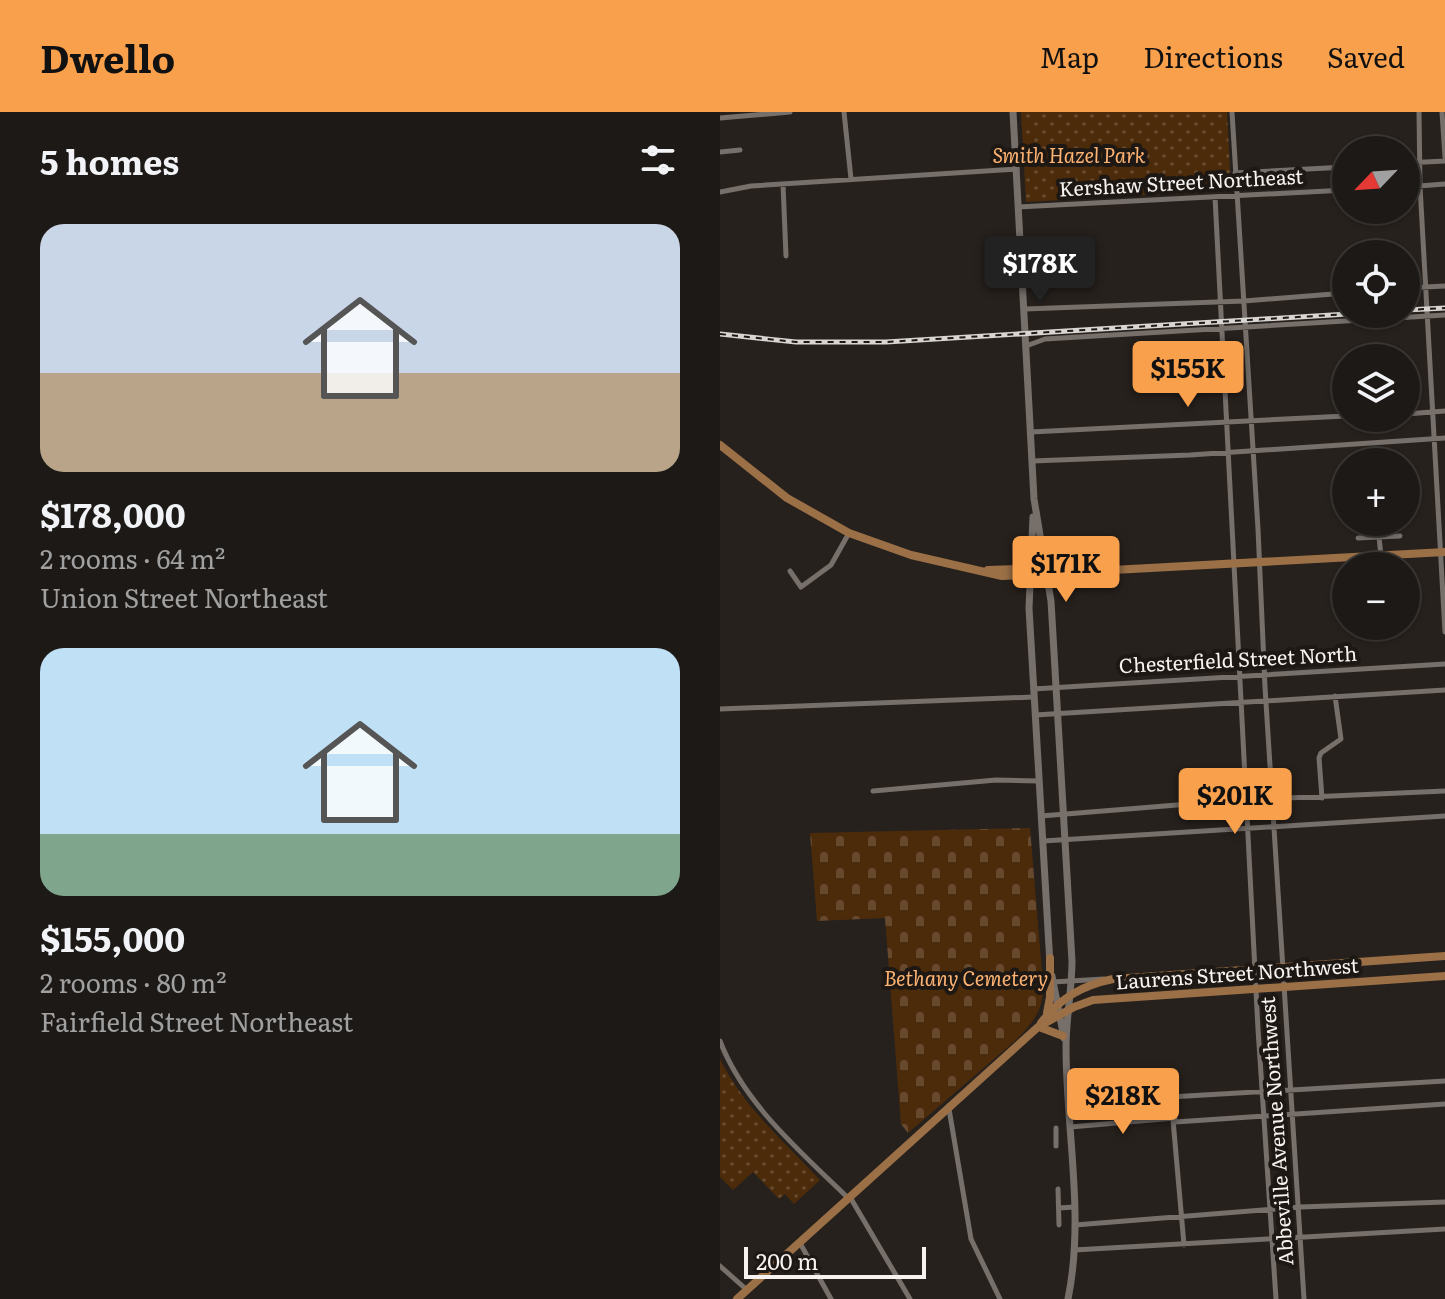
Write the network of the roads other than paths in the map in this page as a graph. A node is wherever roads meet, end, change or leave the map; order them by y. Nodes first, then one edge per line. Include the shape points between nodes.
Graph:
1 (790, 112) edge
2 (844, 112) edge
3 (1013, 112) edge
4 (1232, 112) edge
5 (1419, 112) edge
6 (1442, 112) edge
7 (720, 118) edge
8 (740, 150) dead end
9 (720, 152) edge
10 (1445, 159) edge
11 (1421, 162) junction
12 (1332, 168) edge
13 (1017, 169) junction
14 (1235, 173) junction
15 (851, 179) junction
16 (783, 184) junction
17 (1445, 184) edge
18 (1420, 186) junction
19 (1332, 191) edge
20 (720, 192) edge
21 (1237, 196) junction
22 (1215, 197) junction
23 (1018, 207) junction
24 (786, 256) dead end
25 (1445, 286) edge
26 (1420, 287) edge
27 (1427, 287) junction
28 (1332, 294) edge
29 (1244, 301) junction
30 (1219, 302) junction
31 (1025, 309) junction
32 (1445, 315) edge
33 (1429, 316) junction
34 (1245, 327) junction
35 (1220, 329) junction
36 (1026, 346) junction
37 (1445, 411) edge
38 (1433, 412) junction
39 (1420, 413) edge
40 (1332, 416) edge
41 (1250, 419) junction
42 (1225, 420) junction
43 (1031, 432) junction
44 (1434, 438) junction
45 (1445, 438) edge
46 (720, 445) edge
47 (1252, 450) junction
48 (1228, 452) junction
49 (1032, 461) junction
50 (1034, 499) junction
51 (849, 533) junction
52 (1393, 536) joint
53 (1379, 537) junction
54 (1358, 538) dead end
55 (1381, 552) edge
56 (1394, 552) edge
57 (1442, 552) edge
58 (1420, 553) edge
59 (1332, 559) edge
60 (1260, 563) junction
61 (1235, 564) junction
62 (790, 571) dead end
63 (1030, 574) junction
64 (1046, 574) junction
65 (1445, 632) edge
66 (1445, 664) edge
67 (1264, 673) junction
68 (1240, 675) junction
69 (1055, 687) junction
70 (1445, 690) edge
71 (1034, 693) junction
72 (1335, 696) junction
73 (1266, 700) junction
74 (1241, 702) junction
75 (720, 709) edge
76 (1057, 714) junction
77 (1035, 715) junction
78 (1039, 781) junction
79 (873, 791) dead end
80 (1445, 791) edge
81 (1322, 798) junction
82 (1247, 800) junction
83 (1273, 800) junction
84 (1062, 814) junction
85 (1041, 816) junction
86 (1445, 816) edge
87 (1275, 827) junction
88 (1249, 828) junction
89 (1064, 839) junction
90 (1043, 841) junction
91 (1445, 956) edge
92 (1050, 958) junction
93 (1284, 967) junction
94 (1256, 969) junction
95 (1445, 976) edge
96 (1113, 979) junction
97 (1072, 980) junction
98 (1053, 982) junction
99 (1087, 986) junction
100 (1284, 987) junction
101 (1257, 989) junction
102 (1071, 994) junction
103 (1089, 1002) junction
104 (1058, 1004) junction
105 (1071, 1009) junction
106 (1060, 1014) junction
107 (1047, 1016) junction
108 (1038, 1027) junction
109 (1064, 1040) junction
110 (720, 1043) edge
111 (1445, 1081) edge
112 (1291, 1088) junction
113 (1262, 1091) junction
114 (1171, 1097) junction
115 (1068, 1103) junction
116 (1445, 1104) edge
117 (949, 1107) junction
118 (1293, 1113) junction
119 (1264, 1116) junction
120 (1175, 1120) junction
121 (1070, 1130) junction
122 (1056, 1146) dead end
123 (1058, 1189) dead end
124 (849, 1198) junction
125 (1445, 1202) edge
126 (1074, 1207) junction
127 (1300, 1207) junction
128 (1059, 1208) junction
129 (1270, 1210) junction
130 (1181, 1218) junction
131 (1059, 1225) dead end
132 (1075, 1225) junction
133 (1445, 1229) edge
134 (1301, 1236) junction
135 (1274, 1239) junction
136 (800, 1243) junction
137 (1184, 1245) junction
138 (1074, 1250) junction
139 (720, 1266) edge
140 (748, 1290) junction
141 (737, 1299) edge
142 (831, 1299) edge
143 (910, 1299) edge
144 (1000, 1299) edge
145 (1068, 1299) edge
146 (1276, 1299) edge
147 (1304, 1299) edge

1 - 7 street
2 - 15 street
3 - 13 street
4 - 14 street, Abbeville Avenue Northwest
5 - 11 street
6 - 10 street
8 - 9 street
10 - 11 street
11 - 18 street
12 - 14 street, Kershaw Street Northeast
13 - 15 street
13 - 23 street
14 - 21 street, Abbeville Avenue Northwest
15 - 16 street
16 - 20 street
16 - 24 street
17 - 18 street
18 - 27 street
19 - 21 street, Kershaw Street Northeast
21 - 22 street, Kershaw Street Northeast
21 - 29 street, Abbeville Avenue Northwest
22 - 23 street, Kershaw Street Northeast
22 - 30 street, Abbeville Avenue Northwest
23 - 31 street
25 - 27 street
26 - 27 street
27 - 33 street
28 - 29 street
29 - 30 street
29 - 34 street, Abbeville Avenue Northwest
30 - 31 street
30 - 35 street, Abbeville Avenue Northwest
31 - 36 street
32 - 33 street
33 - 34 street
33 - 38 street
34 - 35 street
34 - 41 street, Abbeville Avenue Northwest
35 - 36 street via 1045,339
35 - 42 street, Abbeville Avenue Northwest
36 - 43 street
37 - 38 street
38 - 39 street
38 - 44 street
40 - 41 street
41 - 42 street
41 - 47 street, Abbeville Avenue Northwest
42 - 43 street
42 - 48 street, Abbeville Avenue Northwest
43 - 49 street
44 - 45 street
44 - 47 street
44 - 57 street
46 - 51 main road via 787,498
47 - 48 street
47 - 60 street, Abbeville Avenue Northwest
48 - 49 street
48 - 61 street, Abbeville Avenue Northwest
49 - 50 street
50 - 63 street
50 - 64 street
51 - 62 street via 831,565 801,587
51 - 63 main road via 887,548 984,570
52 - 53 street
52 - 56 street
53 - 54 street
53 - 55 street
57 - 58 main road
57 - 65 street
59 - 60 main road
60 - 61 main road
60 - 67 street, Abbeville Avenue Northwest
61 - 64 main road
61 - 68 street, Abbeville Avenue Northwest
63 - 64 main road
63 - 71 street
64 - 69 street
66 - 67 street, Chesterfield Street North
67 - 68 street, Chesterfield Street North
67 - 73 street, Abbeville Avenue Northwest
68 - 69 street, Chesterfield Street North
68 - 74 street, Abbeville Avenue Northwest
69 - 71 street, Chesterfield Street North
69 - 76 street
70 - 72 street, Chesterfield Street North
71 - 75 street, Chesterfield Street North
71 - 77 street
72 - 73 street, Chesterfield Street North
72 - 81 street via 1341,739 1319,758
73 - 74 street, Chesterfield Street North
73 - 83 street, Abbeville Avenue Northwest
74 - 76 street, Chesterfield Street North
74 - 82 street, Abbeville Avenue Northwest
76 - 77 street, Chesterfield Street North
76 - 84 street
77 - 78 street
78 - 79 street
78 - 85 street
80 - 81 street
81 - 83 street
82 - 83 street
82 - 84 street
82 - 88 street, Abbeville Avenue Northwest
83 - 87 street, Abbeville Avenue Northwest
84 - 85 street
84 - 89 street
85 - 90 street
86 - 87 street
87 - 88 street
87 - 93 street, Abbeville Avenue Northwest
88 - 89 street
88 - 94 street, Abbeville Avenue Northwest
89 - 90 street
89 - 97 street
90 - 92 street
91 - 93 main road, Laurens Street Northwest
92 - 98 street
92 - 107 main road
93 - 94 main road, Laurens Street Northwest
93 - 100 street, Abbeville Avenue Northwest
94 - 96 main road, Laurens Street Northwest
94 - 101 street, Abbeville Avenue Northwest
95 - 100 main road, Laurens Street Northwest
96 - 97 street, Laurens Street Northwest
96 - 99 main road, Laurens Street Northwest
97 - 98 street, Laurens Street Northwest
97 - 102 street
98 - 104 street
99 - 102 main road, Laurens Street Northwest
99 - 103 main road
100 - 101 main road, Laurens Street Northwest
100 - 112 street, Abbeville Avenue Northwest
101 - 103 main road, Laurens Street Northwest
101 - 113 street, Abbeville Avenue Northwest
102 - 104 main road, Laurens Street Northwest
102 - 105 street
103 - 105 main road, Laurens Street Northwest
104 - 106 street
104 - 107 main road, Laurens Street Northwest
105 - 106 main road, Laurens Street Northwest
105 - 109 street
106 - 108 main road, Laurens Street Northwest
106 - 109 street
107 - 108 main road, Laurens Street Northwest
108 - 109 main road
108 - 117 main road, Laurens Street Northwest
109 - 115 street
110 - 124 street via 756,1101
111 - 112 street
112 - 113 street
112 - 118 street, Abbeville Avenue Northwest
113 - 114 street
113 - 119 street, Abbeville Avenue Northwest
114 - 115 street
114 - 120 street
115 - 121 street
116 - 118 street
117 - 124 main road, Laurens Street Northwest
117 - 144 street via 971,1239
118 - 119 street
118 - 127 street, Abbeville Avenue Northwest
119 - 120 street
119 - 129 street, Abbeville Avenue Northwest
120 - 121 street
120 - 130 street
121 - 122 street via 1056,1132
121 - 126 street
123 - 128 street
124 - 136 main road, Laurens Street Northwest
124 - 143 street
125 - 127 street
126 - 128 street
126 - 132 street
127 - 129 street
127 - 134 street, Abbeville Avenue Northwest
128 - 131 street
129 - 130 street
129 - 135 street, Abbeville Avenue Northwest
130 - 132 street
130 - 137 street
132 - 138 street
133 - 134 street
134 - 135 street
134 - 147 street, Abbeville Avenue Northwest
135 - 137 street
135 - 146 street, Abbeville Avenue Northwest
136 - 140 main road, Laurens Street Northwest
136 - 142 street
137 - 138 street
138 - 145 street
139 - 140 street
140 - 141 main road, Laurens Street Northwest

